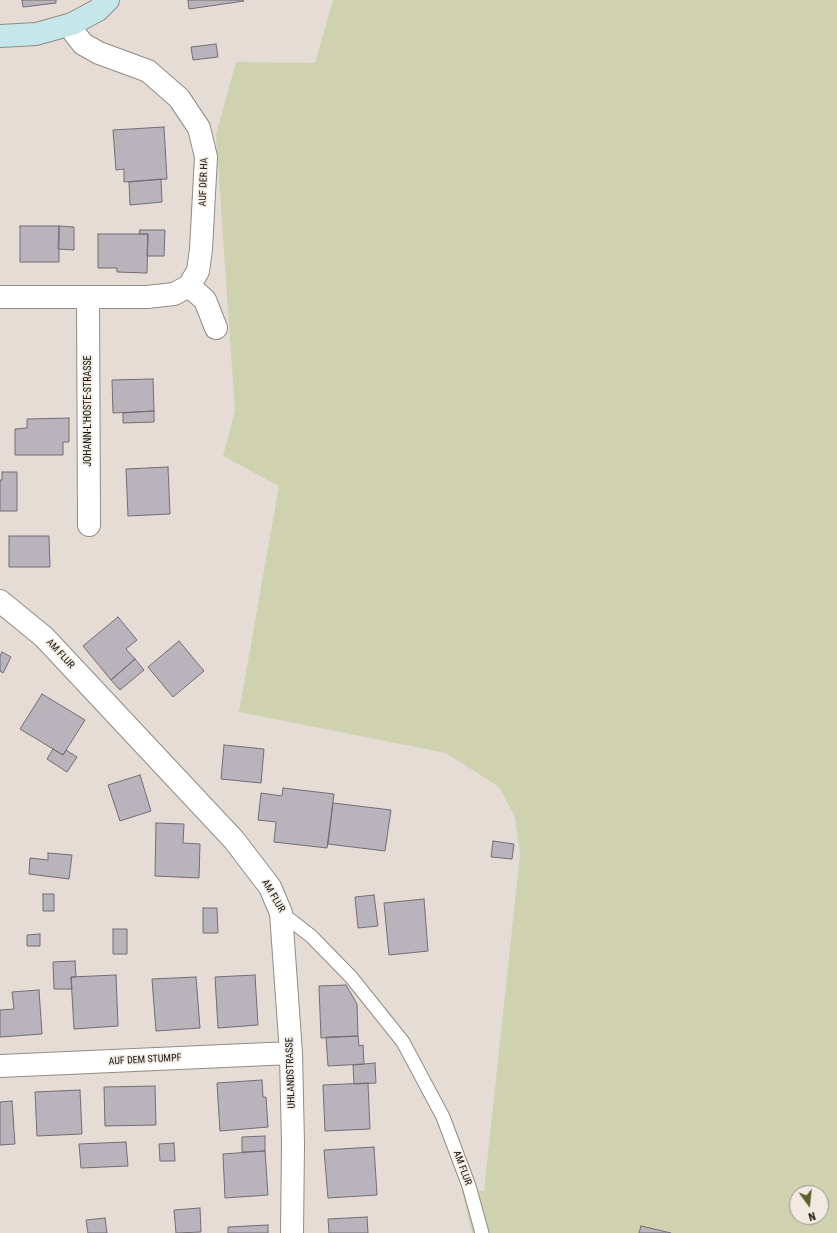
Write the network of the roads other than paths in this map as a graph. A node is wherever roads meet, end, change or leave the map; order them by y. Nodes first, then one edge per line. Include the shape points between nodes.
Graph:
1 (108, 0) edge
2 (72, 24) junction
3 (0, 36) edge
4 (189, 286) junction
5 (0, 297) edge
6 (88, 297) junction
7 (216, 328) dead end
8 (89, 525) dead end
9 (0, 601) edge
10 (281, 913) junction
11 (291, 1053) junction
12 (0, 1066) edge
13 (292, 1233) edge
14 (482, 1233) edge

1 - 2 main road via 98,10
2 - 3 main road via 36,34
2 - 4 street, AUF DER HA via 75,34 83,44 99,54 148,71 179,98 199,128 206,157 201,249 198,271
4 - 6 street via 174,294 146,297
4 - 7 street via 206,300
5 - 6 street
6 - 8 street, JOHANN-L'HOSTE-STRASSE
9 - 10 street, AM FLUR via 44,636 234,840 270,887
10 - 11 street, UHLANDSTRASSE
10 - 14 lane, AM FLUR via 311,936 351,977 403,1042 443,1117 469,1186
11 - 12 street, AUF DEM STUMPF
11 - 13 street, UHLANDSTRASSE

